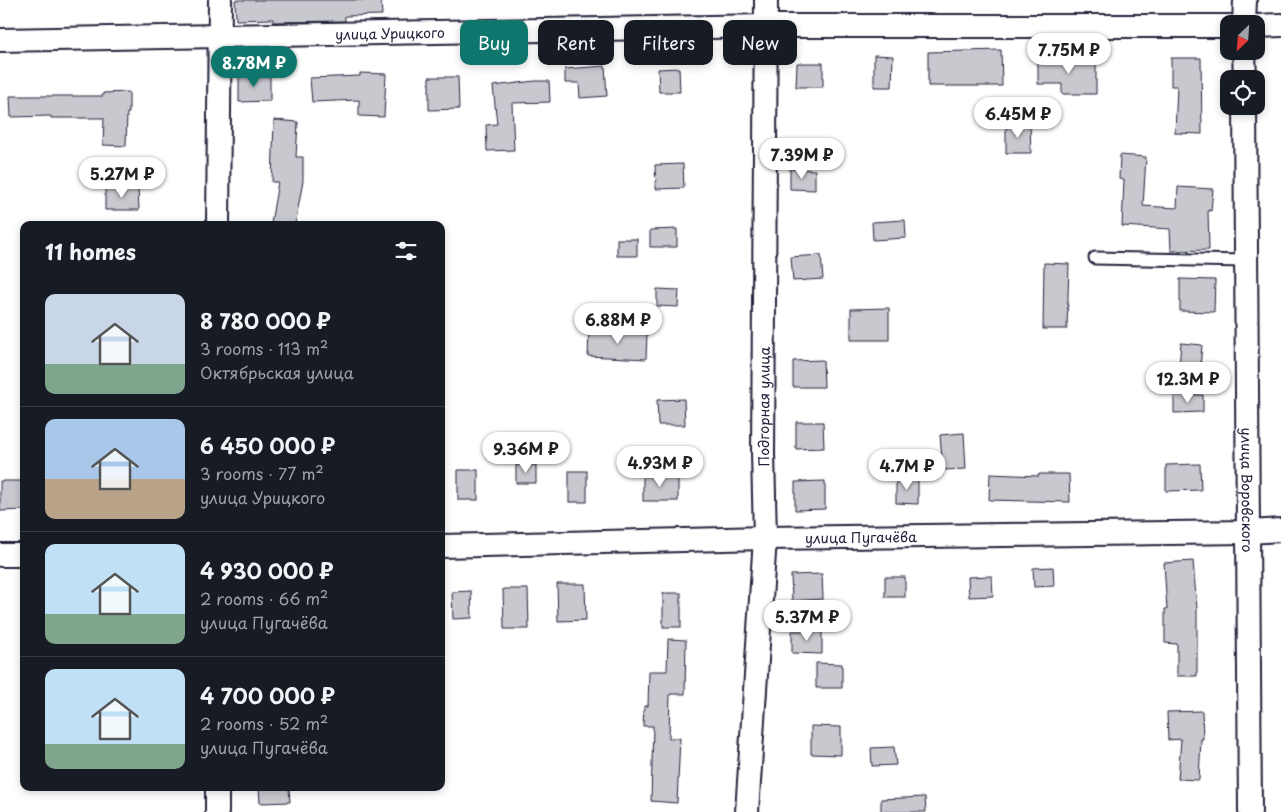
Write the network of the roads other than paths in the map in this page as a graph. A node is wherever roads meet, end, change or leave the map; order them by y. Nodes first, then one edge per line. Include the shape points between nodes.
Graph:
1 (220, 0) edge
2 (766, 0) edge
3 (1245, 0) edge
4 (1244, 15) edge
5 (766, 20) edge
6 (1281, 25) edge
7 (797, 26) edge
8 (1220, 26) edge
9 (1265, 26) edge
10 (723, 27) edge
11 (221, 37) junction
12 (0, 40) edge
13 (766, 65) edge
14 (1245, 115) edge
15 (218, 221) edge
16 (1095, 258) dead end
17 (1246, 261) junction
18 (1281, 530) edge
19 (1248, 532) junction
20 (765, 538) junction
21 (445, 546) edge
22 (0, 555) edge
23 (20, 555) edge
24 (217, 791) edge
25 (216, 812) edge
26 (746, 812) edge
27 (1250, 812) edge

1 - 11 street
2 - 5 street, Подгорная улица
3 - 4 street
6 - 9 street
7 - 8 street, улица Урицкого
10 - 11 street, улица Урицкого
11 - 12 street, улица Урицкого
11 - 15 street
13 - 20 street, Подгорная улица
14 - 17 street, улица Воровского
16 - 17 lane
17 - 19 street, улица Воровского
18 - 19 street, улица Пугачёва
19 - 20 street, улица Пугачёва
19 - 27 street, улица Воровского
20 - 21 street, улица Пугачёва
20 - 26 street, Подгорная улица
22 - 23 street
24 - 25 street

